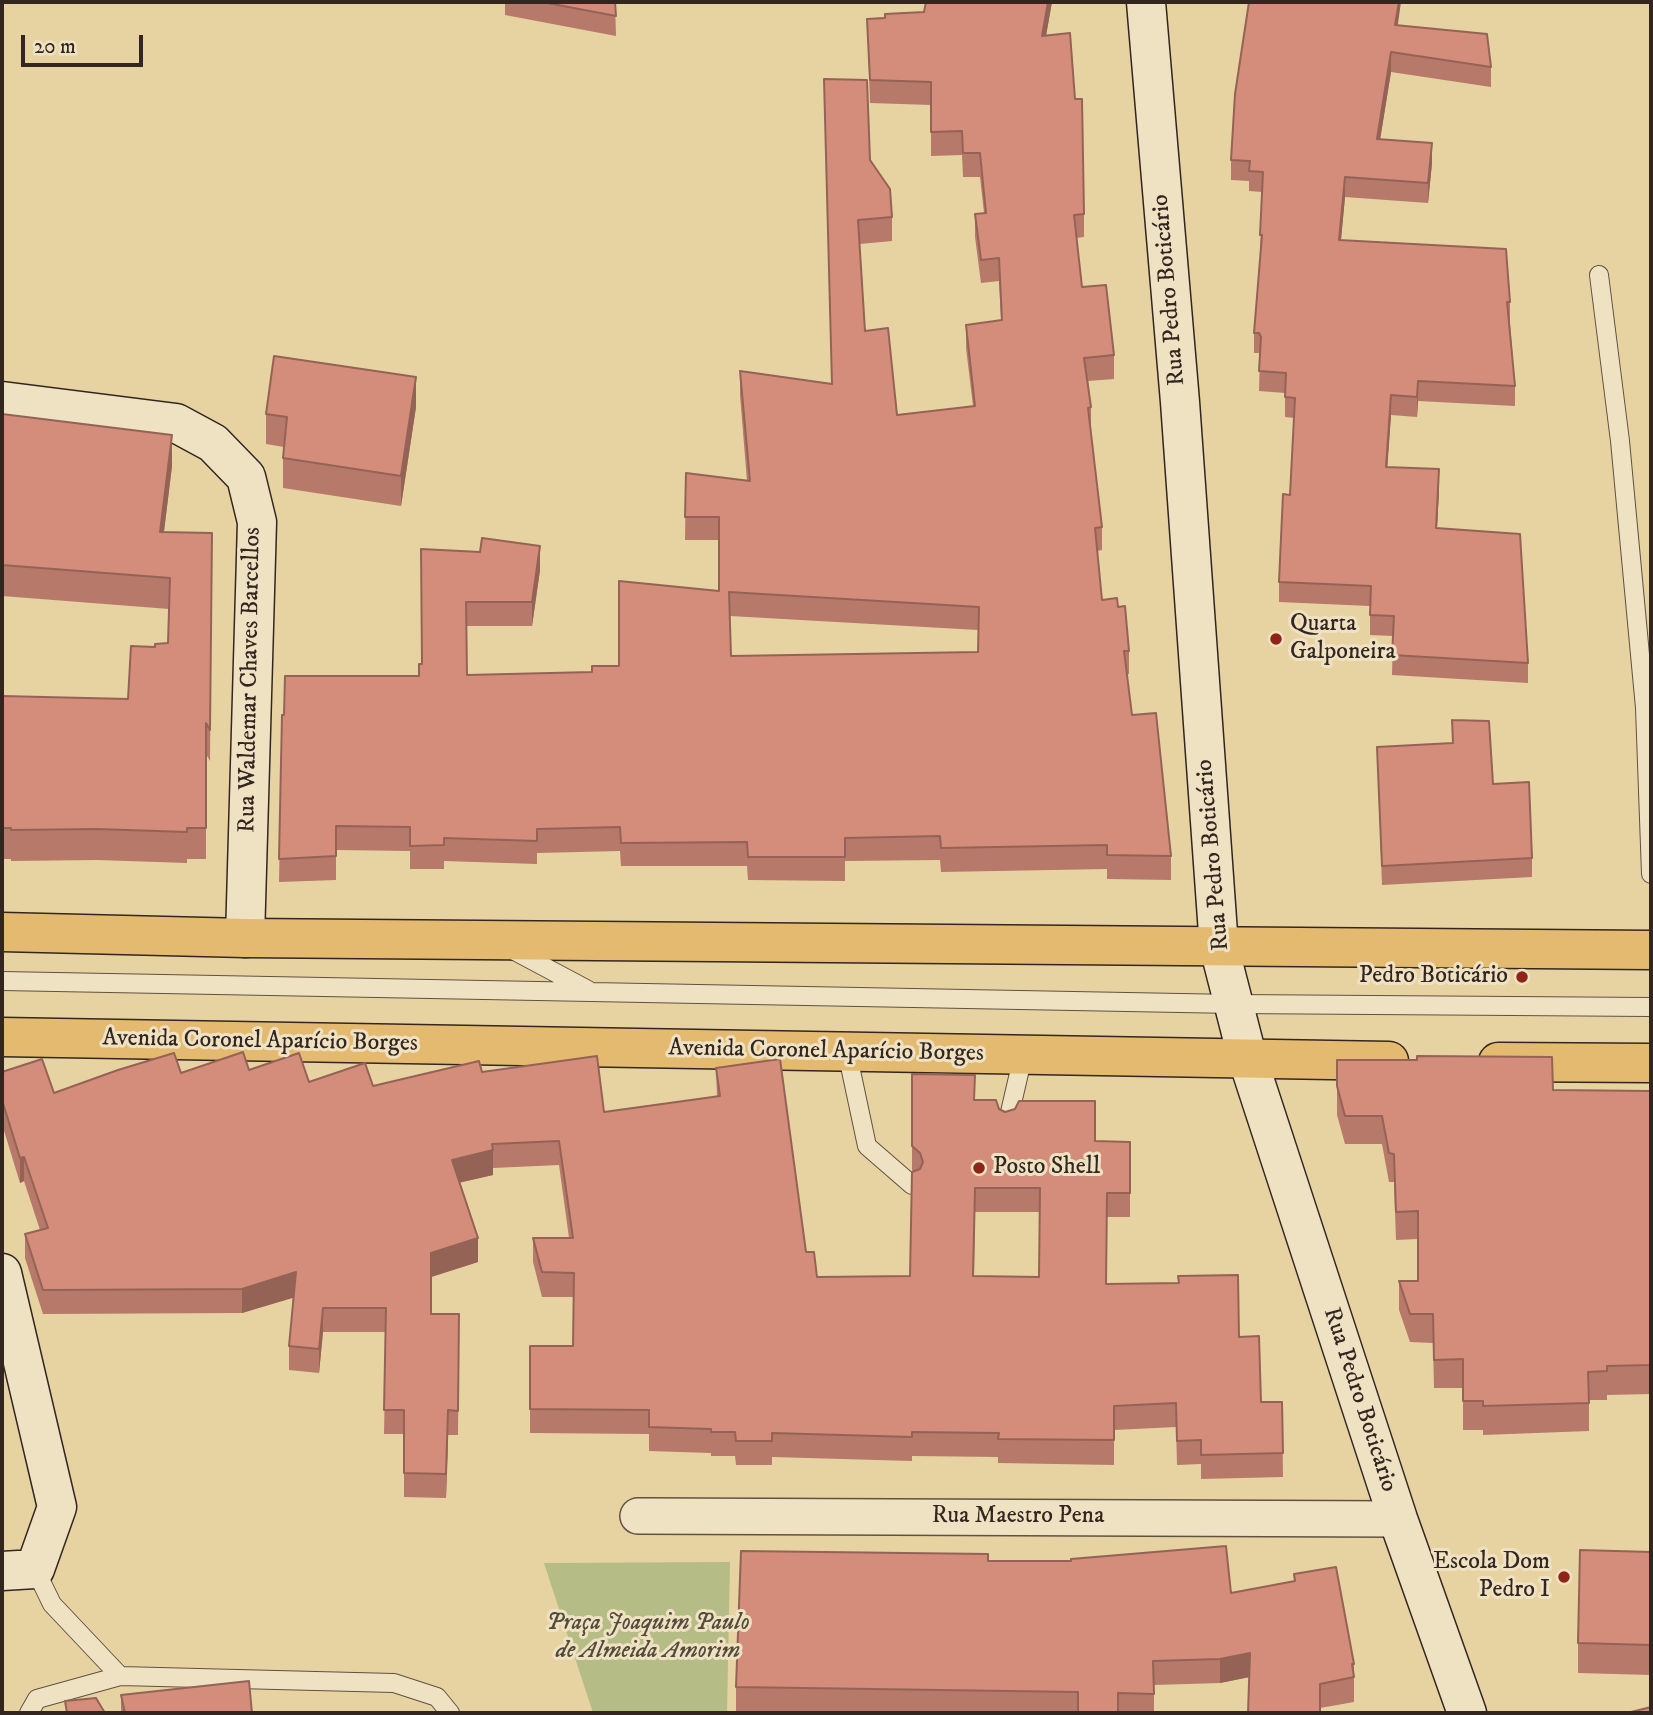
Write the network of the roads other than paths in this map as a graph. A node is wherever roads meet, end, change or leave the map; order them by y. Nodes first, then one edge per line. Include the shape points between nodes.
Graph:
1 (1146, 2) edge
2 (1599, 275) dead end
3 (2, 401) edge
4 (1651, 874) edge
5 (2, 932) edge
6 (245, 938) junction
7 (495, 940) junction
8 (1219, 947) junction
9 (1651, 950) edge
10 (2, 981) edge
11 (592, 992) junction
12 (1234, 1003) junction
13 (1651, 1007) edge
14 (2, 1037) edge
15 (847, 1052) junction
16 (1023, 1056) junction
17 (1248, 1060) junction
18 (1419, 1062) edge
19 (1460, 1062) edge
20 (1651, 1063) edge
21 (1007, 1125) edge
22 (912, 1185) edge
23 (2, 1273) edge
24 (638, 1516) dead end
25 (1398, 1519) junction
26 (19, 1570) edge
27 (120, 1676) junction
28 (29, 1713) edge
29 (450, 1713) edge
30 (1467, 1713) edge

1 - 8 street, Rua Pedro Boticário
2 - 4 lane via 1645,708
3 - 6 street, Rua Waldemar Chaves Barcellos via 176,424 214,443 246,477 257,522
5 - 6 main road
6 - 7 main road
7 - 8 main road
7 - 11 lane
8 - 9 main road
8 - 12 street, Rua Pedro Boticário
10 - 11 lane
11 - 12 lane
12 - 13 lane
12 - 17 street, Rua Pedro Boticário
14 - 15 main road, Avenida Coronel Aparício Borges
15 - 16 main road, Avenida Coronel Aparício Borges
15 - 22 lane via 867,1146
16 - 17 main road, Avenida Coronel Aparício Borges
16 - 21 lane
17 - 18 main road, Avenida Coronel Aparício Borges
17 - 25 street, Rua Pedro Boticário
19 - 20 main road
23 - 26 street via 57,1507
24 - 25 street, Rua Maestro Pena
25 - 30 street, Rua Pedro Boticário
26 - 27 lane
27 - 28 lane via 37,1699
27 - 29 lane via 394,1683 436,1697

